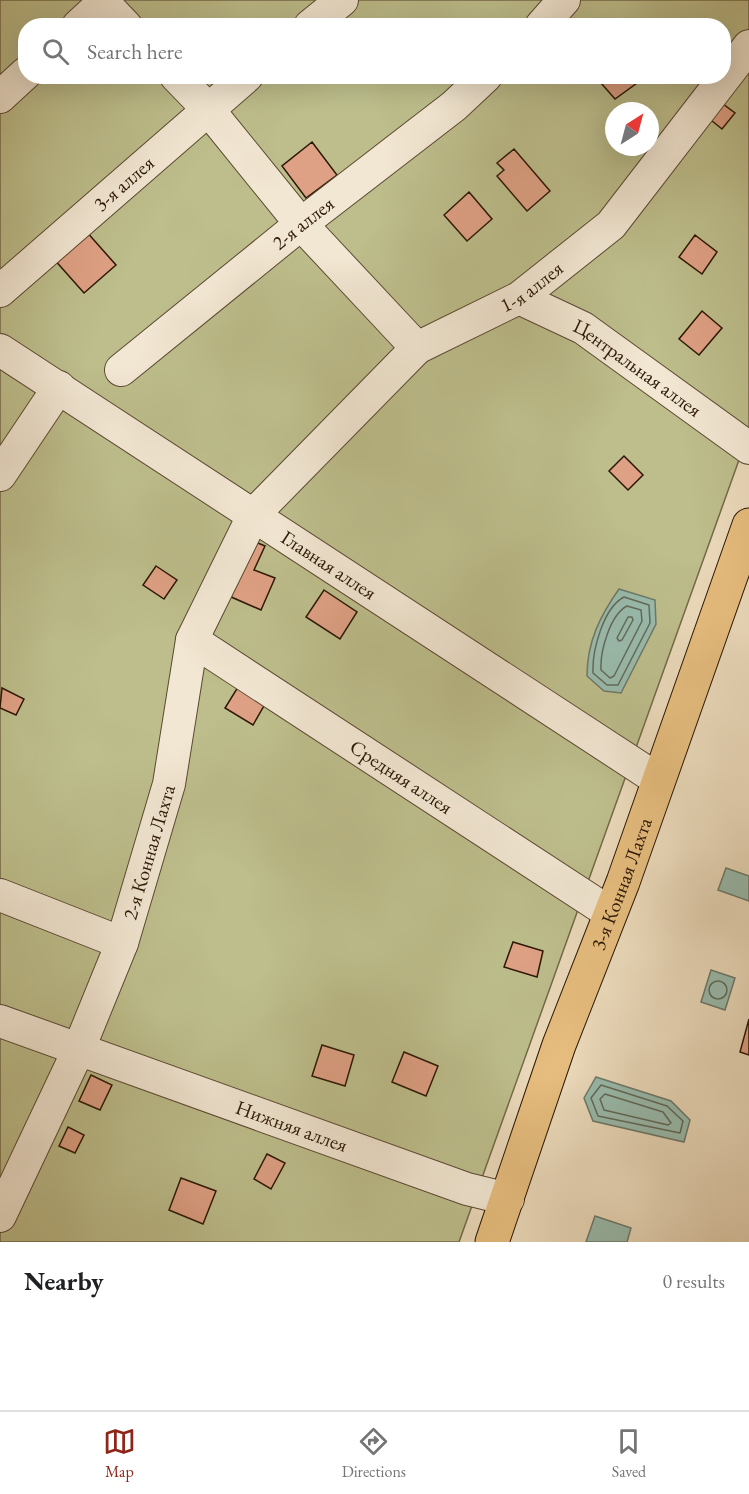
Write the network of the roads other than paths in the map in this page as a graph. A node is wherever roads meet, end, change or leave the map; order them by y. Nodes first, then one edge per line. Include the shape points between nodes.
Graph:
1 (342, 0) edge
2 (564, 0) edge
3 (103, 1) edge
4 (86, 18) edge
5 (119, 18) edge
6 (320, 18) edge
7 (548, 18) edge
8 (749, 46) edge
9 (731, 69) edge
10 (18, 80) edge
11 (184, 84) edge
12 (237, 84) edge
13 (477, 84) edge
14 (720, 84) edge
15 (0, 97) edge
16 (207, 108) junction
17 (301, 224) junction
18 (0, 291) edge
19 (519, 298) junction
20 (417, 348) junction
21 (0, 350) edge
22 (121, 370) dead end
23 (59, 387) junction
24 (749, 448) edge
25 (0, 475) edge
26 (279, 487) joint
27 (254, 514) junction
28 (749, 525) edge
29 (192, 640) junction
30 (657, 779) junction
31 (0, 896) edge
32 (610, 913) junction
33 (122, 943) junction
34 (0, 1021) edge
35 (78, 1051) junction
36 (508, 1199) junction
37 (0, 1216) edge
38 (492, 1242) edge

1 - 6 street
2 - 7 street
3 - 4 street
3 - 5 street
8 - 9 street, 1-я аллея
10 - 15 street
11 - 16 street
12 - 16 street, 3-я аллея
13 - 17 street, 2-я аллея
14 - 19 street, 1-я аллея via 611,225
16 - 17 street
16 - 18 street, 3-я аллея
17 - 20 street
17 - 22 street, 2-я аллея
19 - 20 street, 1-я аллея
19 - 24 street, Центральная аллея via 583,328
20 - 26 street, 1-я аллея
21 - 23 street, Главная аллея
23 - 25 street
23 - 27 street, Главная аллея
26 - 27 street, 2-я Конная Лахта
27 - 29 street, 2-я Конная Лахта
27 - 30 street, Главная аллея
28 - 30 main road, 3-я Конная Лахта
29 - 32 street, Средняя аллея
29 - 33 street, 2-я Конная Лахта via 169,784
30 - 32 main road, 3-я Конная Лахта
31 - 33 street
32 - 36 main road, 3-я Конная Лахта via 559,1045
33 - 35 street, 2-я Конная Лахта
34 - 35 street, Нижняя аллея
35 - 36 street, Нижняя аллея via 467,1189
35 - 37 street, 2-я Конная Лахта
36 - 38 main road, 3-я Конная Лахта

